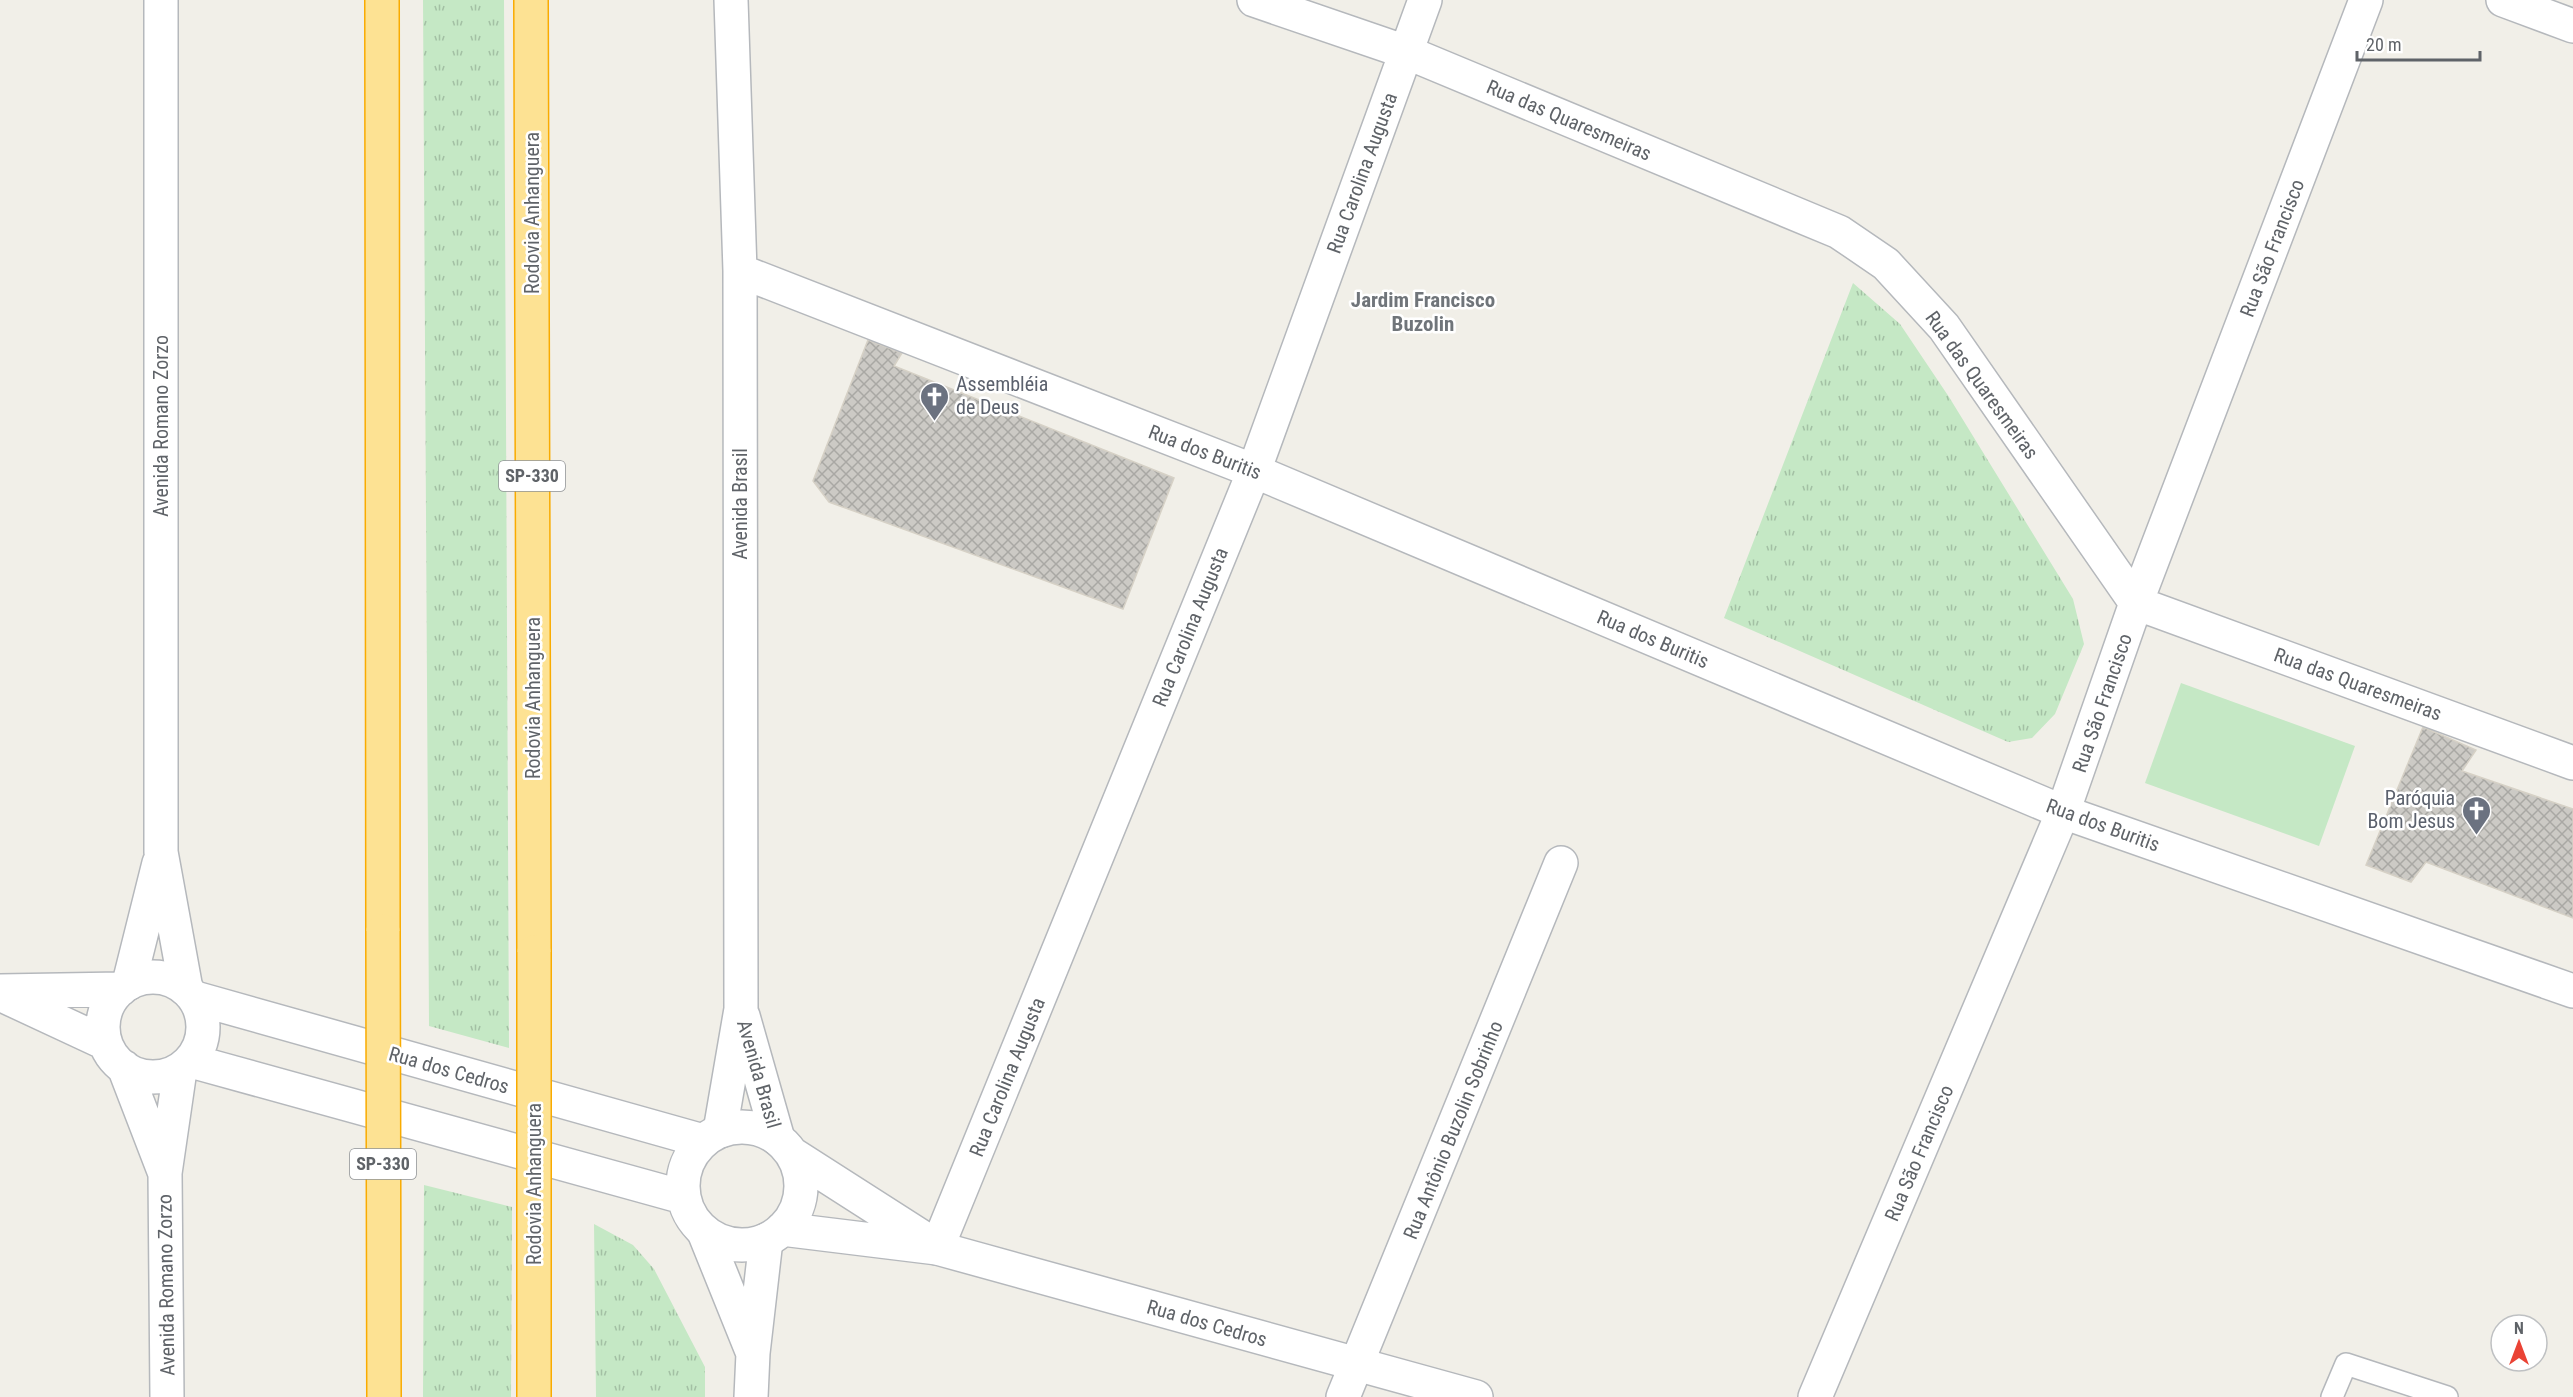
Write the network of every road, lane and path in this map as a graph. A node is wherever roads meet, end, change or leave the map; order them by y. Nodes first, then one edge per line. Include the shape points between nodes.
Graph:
1 (161, 0) edge
2 (382, 0) edge
3 (531, 0) edge
4 (731, 0) edge
5 (1254, 0) edge
6 (1425, 0) edge
7 (2366, 0) edge
8 (2503, 0) edge
9 (2573, 26) edge
10 (1406, 52) junction
11 (740, 271) junction
12 (1254, 471) junction
13 (2136, 603) junction
14 (2573, 763) edge
15 (2063, 812) junction
16 (161, 852) junction
17 (1561, 863) dead end
18 (125, 986) junction
19 (2573, 991) edge
20 (0, 992) edge
21 (190, 994) junction
22 (741, 1009) junction
23 (114, 1055) junction
24 (185, 1065) junction
25 (711, 1136) junction
26 (785, 1146) junction
27 (165, 1173) junction
28 (683, 1197) junction
29 (704, 1232) junction
30 (774, 1234) junction
31 (937, 1248) junction
32 (753, 1353) junction
33 (1358, 1365) junction
34 (167, 1397) edge
35 (384, 1397) edge
36 (534, 1397) edge
37 (751, 1397) edge
38 (1343, 1397) edge
39 (1476, 1397) edge
40 (1815, 1397) edge
41 (2332, 1397) edge
42 (2447, 1397) edge

1 - 16 street, Avenida Romano Zorzo
2 - 35 highway, SP-330, bridge
3 - 36 highway, Rodovia Anhanguera / SP-330, bridge
4 - 11 street, Avenida Brasil
5 - 10 street, Rua das Quaresmeiras
6 - 10 street, Rua Carolina Augusta
7 - 13 street, Rua São Francisco
8 - 9 street
10 - 12 street, Rua Carolina Augusta
10 - 13 street, Rua das Quaresmeiras via 1839,232 1886,264 1944,327
11 - 12 street, Rua dos Buritis
11 - 22 street, Avenida Brasil
12 - 15 street, Rua dos Buritis
12 - 31 street, Rua Carolina Augusta
13 - 14 street, Rua das Quaresmeiras
13 - 15 street, Rua São Francisco
15 - 19 street, Rua dos Buritis
15 - 40 street, Rua São Francisco
16 - 18 street, Avenida Romano Zorzo
16 - 21 street, Avenida Romano Zorzo
17 - 33 street, Rua Antônio Buzolin Sobrinho
18 - 20 street
18 - 21 street via 158,977 173,981
18 - 23 street via 105,1013 103,1028
20 - 23 street
21 - 24 street via 202,1014 204,1030 200,1047
21 - 25 street, Rua dos Cedros
22 - 25 street, Avenida Brasil
22 - 26 street, Avenida Brasil
23 - 24 street via 137,1074 151,1077 166,1076
23 - 27 street, Avenida Romano Zorzo
24 - 27 street, Avenida Romano Zorzo
24 - 28 street
25 - 26 street via 740,1126 760,1129
25 - 28 street via 690,1157 683,1177
26 - 30 street via 799,1168 800,1202 793,1216
26 - 31 street, Rua dos Cedros
27 - 34 street, Avenida Romano Zorzo
28 - 29 street via 687,1210
29 - 30 street via 734,1245 751,1244
29 - 32 street
30 - 31 street, Rua dos Cedros
30 - 32 street
31 - 33 street, Rua dos Cedros
32 - 37 street
33 - 38 street, Rua Antônio Buzolin Sobrinho
33 - 39 street, Rua dos Cedros
41 - 42 lane via 2346,1364

